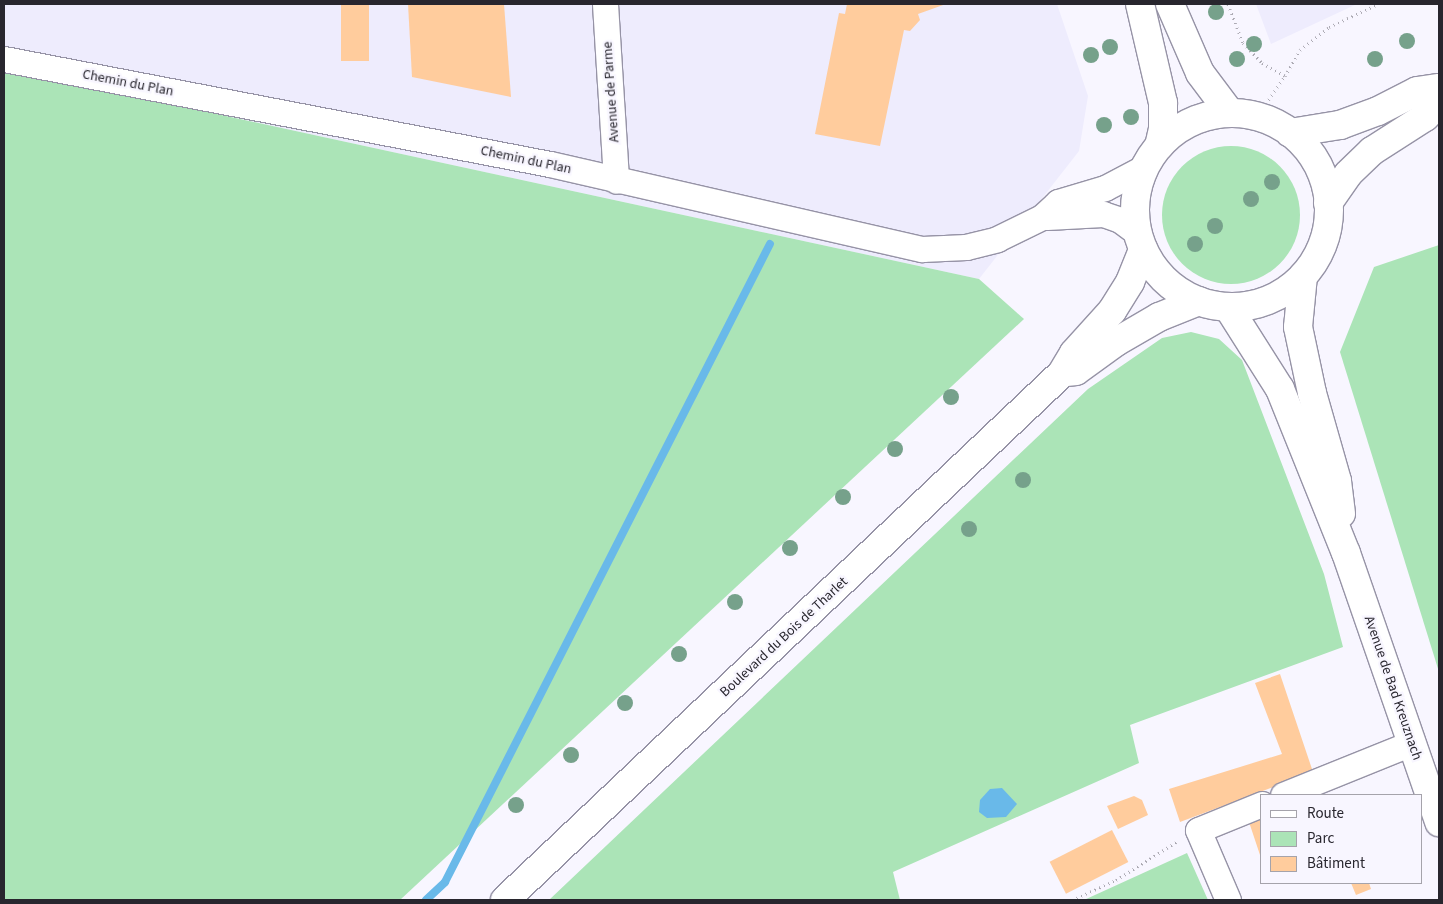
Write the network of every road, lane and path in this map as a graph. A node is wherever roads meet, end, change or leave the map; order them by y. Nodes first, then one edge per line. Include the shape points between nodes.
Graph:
1 (605, 4) edge
2 (1140, 4) edge
3 (1170, 4) edge
4 (1228, 4) edge
5 (1378, 4) edge
6 (4, 59) edge
7 (1285, 76) junction
8 (1439, 88) edge
9 (1439, 103) edge
10 (1230, 113) junction
11 (1257, 116) junction
12 (1290, 133) junction
13 (1152, 157) junction
14 (616, 181) junction
15 (1328, 203) junction
16 (1042, 217) junction
17 (1140, 241) junction
18 (1303, 276) junction
19 (1199, 301) junction
20 (1228, 307) junction
21 (1062, 373) junction
22 (1346, 553) junction
23 (1412, 743) junction
24 (1285, 794) edge
25 (1260, 805) edge
26 (1439, 822) edge
27 (1198, 830) junction
28 (505, 900) edge
29 (1072, 900) edge
30 (1228, 900) edge

1 - 14 street, Avenue de Parme
2 - 13 main road via 1163,103 1163,129
3 - 10 main road via 1200,73
4 - 7 path via 1243,43 1262,63
5 - 7 path via 1329,27 1300,50
6 - 14 street, Chemin du Plan via 550,164
7 - 11 path
8 - 12 main road via 1417,91 1378,111 1340,125
9 - 15 main road via 1425,117 1372,151 1348,174
10 - 11 main road
10 - 13 main road via 1204,117 1179,129
11 - 12 main road
12 - 15 main road via 1311,154 1323,178
13 - 16 street, Chemin du Plan via 1105,188 1058,202
13 - 17 main road via 1135,203
14 - 16 street, Chemin du Plan via 922,248 966,247 997,239
15 - 18 main road via 1327,230 1318,254
16 - 17 street, Chemin du Plan via 1102,214 1120,220
17 - 19 main road via 1162,278 1176,290
17 - 21 main road, Boulevard du Bois de Tharlet via 1130,282 1112,311 1074,353
18 - 20 main road via 1281,294 1256,304
18 - 22 main road, Avenue de Bad Kreuznach via 1298,328 1337,481
19 - 20 main road
19 - 21 main road, Boulevard du Bois de Tharlet via 1159,317 1076,371
20 - 22 main road, Avenue de Bad Kreuznach via 1280,389
21 - 28 main road, Boulevard du Bois de Tharlet
22 - 23 main road, Avenue de Bad Kreuznach
23 - 24 street
23 - 26 main road, Avenue de Bad Kreuznach
25 - 27 street
27 - 29 path via 1116,880
27 - 30 street

